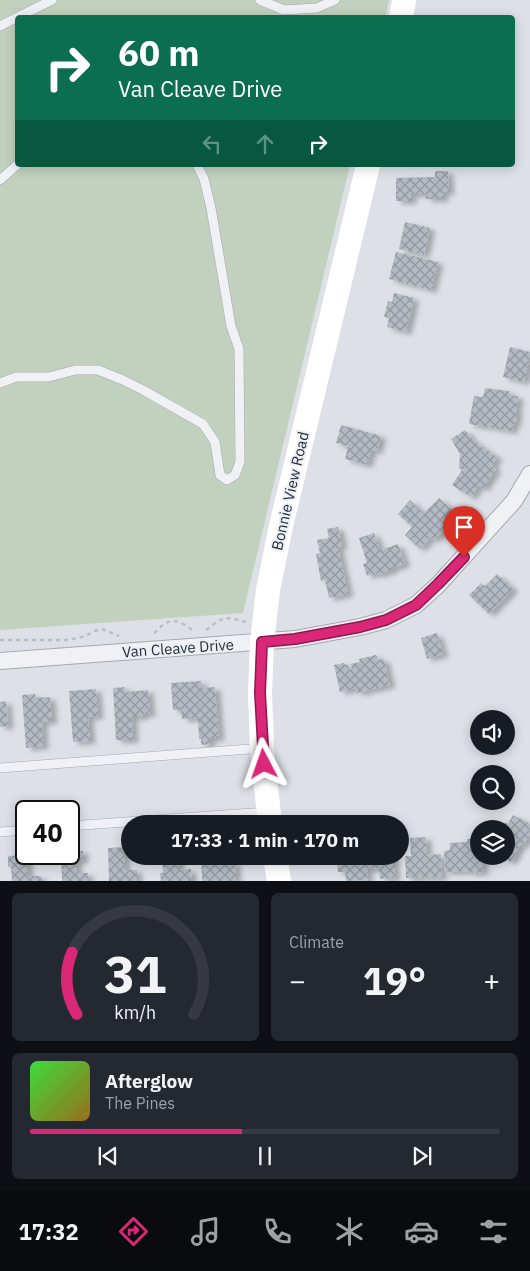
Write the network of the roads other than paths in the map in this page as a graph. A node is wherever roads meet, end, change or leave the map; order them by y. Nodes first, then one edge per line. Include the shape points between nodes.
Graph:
1 (52, 0) edge
2 (260, 0) edge
3 (335, 0) edge
4 (404, 0) edge
5 (22, 15) edge
6 (402, 15) edge
7 (15, 18) edge
8 (0, 26) edge
9 (15, 167) edge
10 (198, 167) edge
11 (368, 167) edge
12 (0, 180) edge
13 (0, 383) edge
14 (530, 474) edge
15 (256, 632) junction
16 (0, 661) edge
17 (262, 748) junction
18 (0, 768) edge
19 (269, 815) edge
20 (121, 824) edge
21 (80, 826) edge
22 (15, 831) edge
23 (0, 832) edge
24 (276, 865) edge
25 (279, 881) edge

1 - 5 lane
2 - 3 lane via 284,10 317,8
4 - 6 street
7 - 8 lane
9 - 12 lane
10 - 13 lane via 211,208 231,326 240,349 240,462 235,475 227,480 220,475 215,442 203,424 143,390 98,370 75,370 49,377 16,377
11 - 15 street, Bonnie View Road
14 - 15 street, Van Cleave Drive via 514,501 416,605 386,620 295,639
15 - 16 street, Van Cleave Drive
15 - 17 street, Bonnie View Road
17 - 18 lane
17 - 19 street, Bonnie View Road
20 - 21 lane
22 - 23 lane
24 - 25 street

